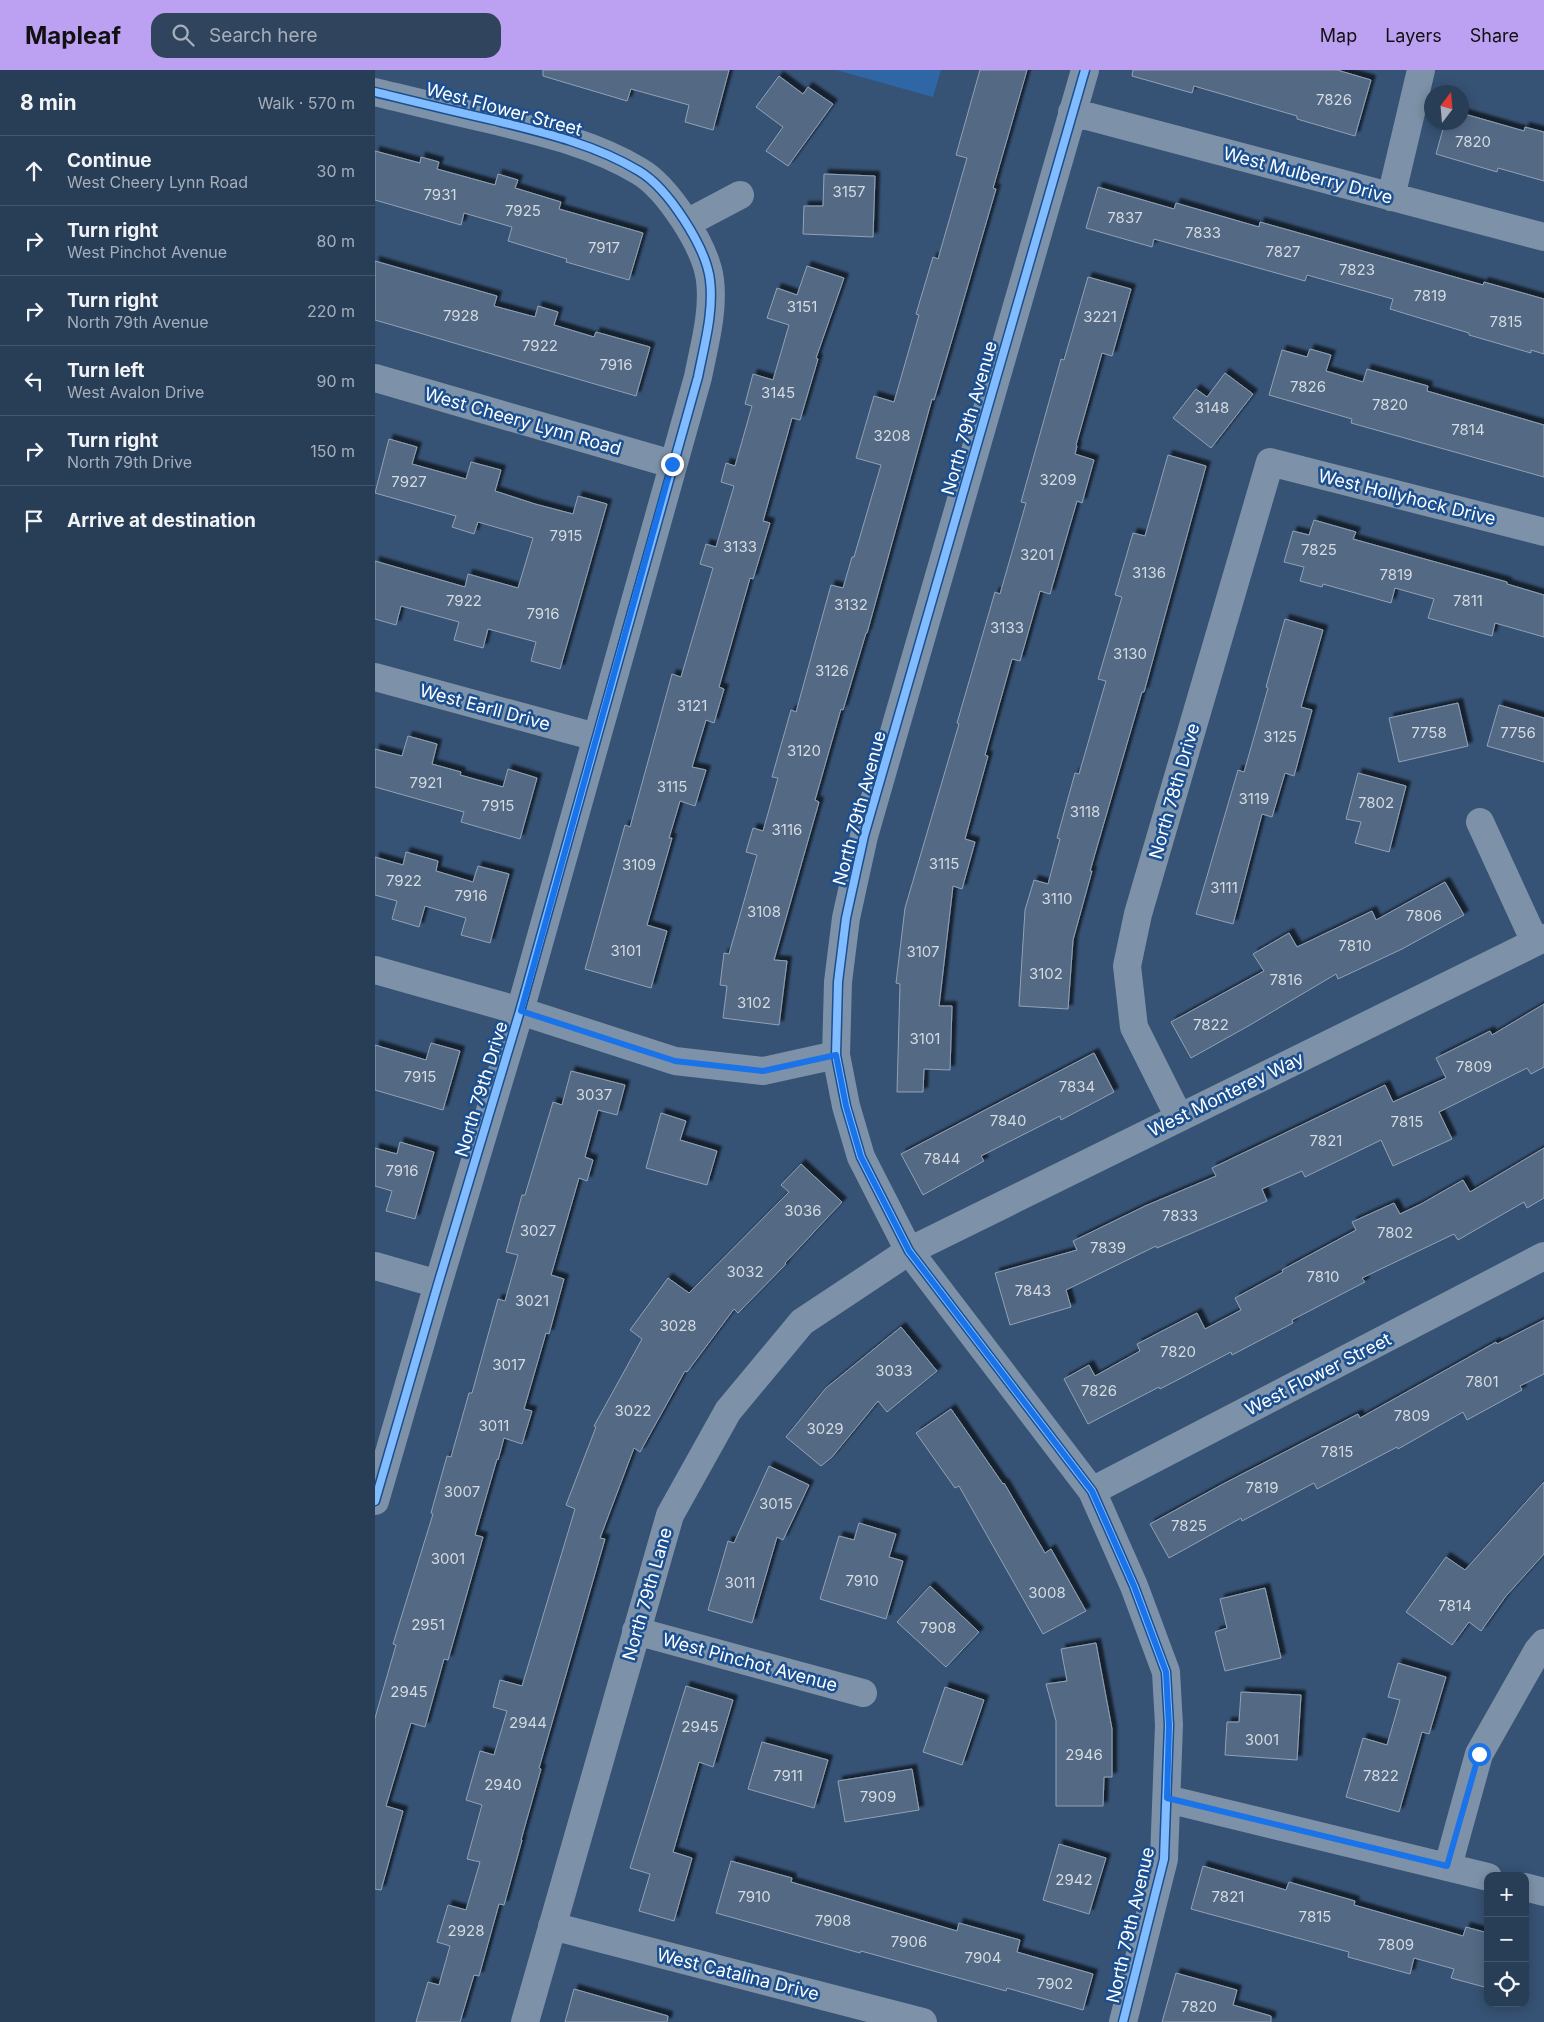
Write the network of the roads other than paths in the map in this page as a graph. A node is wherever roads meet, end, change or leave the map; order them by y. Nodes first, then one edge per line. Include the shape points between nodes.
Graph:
1 (1085, 70) edge
2 (1421, 70) edge
3 (375, 92) edge
4 (1072, 112) junction
5 (740, 194) dead end
6 (1391, 197) junction
7 (687, 223) junction
8 (1544, 237) edge
9 (375, 378) edge
10 (1270, 462) joint
11 (672, 464) junction
12 (1544, 532) edge
13 (375, 677) edge
14 (596, 737) junction
15 (1480, 822) dead end
16 (1539, 940) edge
17 (375, 970) edge
18 (521, 1011) junction
19 (836, 1055) junction
20 (1179, 1116) junction
21 (909, 1251) junction
22 (1544, 1256) edge
23 (375, 1266) edge
24 (438, 1284) junction
25 (1092, 1491) junction
26 (375, 1501) edge
27 (637, 1631) junction
28 (1544, 1642) edge
29 (863, 1693) dead end
30 (1167, 1798) junction
31 (1447, 1866) junction
32 (1484, 1876) edge
33 (1529, 1888) edge
34 (1544, 1892) edge
35 (552, 1926) junction
36 (525, 2022) edge
37 (923, 2022) edge
38 (1123, 2022) edge

1 - 4 street, North 79th Avenue
2 - 6 street
3 - 7 street, West Flower Street via 554,135 601,152 641,172 665,194
4 - 6 street, West Mulberry Drive
4 - 19 street, North 79th Avenue via 865,836 846,918 838,982
5 - 7 street
6 - 8 street, West Mulberry Drive
7 - 11 street, North 79th Drive via 711,279 709,322
9 - 11 street, West Cheery Lynn Road
10 - 12 street, West Hollyhock Drive
10 - 20 street, North 78th Drive via 1138,914 1127,966 1134,1027
11 - 14 street, North 79th Drive
13 - 14 street, West Earll Drive
14 - 18 street, North 79th Drive
15 - 16 street
16 - 20 street, West Monterey Way
17 - 18 street
18 - 19 street via 675,1061 763,1071
18 - 24 street, North 79th Drive
19 - 21 street, North 79th Avenue via 861,1157
20 - 21 street, West Monterey Way
21 - 25 street, North 79th Avenue
21 - 27 street, North 79th Lane via 802,1322 728,1411 670,1515
22 - 25 street, West Flower Street
23 - 24 street
24 - 26 street, North 79th Drive
25 - 30 street, North 79th Avenue via 1134,1586 1166,1672 1169,1725
27 - 29 street, West Pinchot Avenue
27 - 35 street, North 79th Lane
28 - 31 street via 1479,1754
30 - 31 street
30 - 38 street, North 79th Avenue via 1164,1860
31 - 32 street
33 - 34 street
35 - 36 street, North 79th Lane
35 - 37 street, West Catalina Drive

